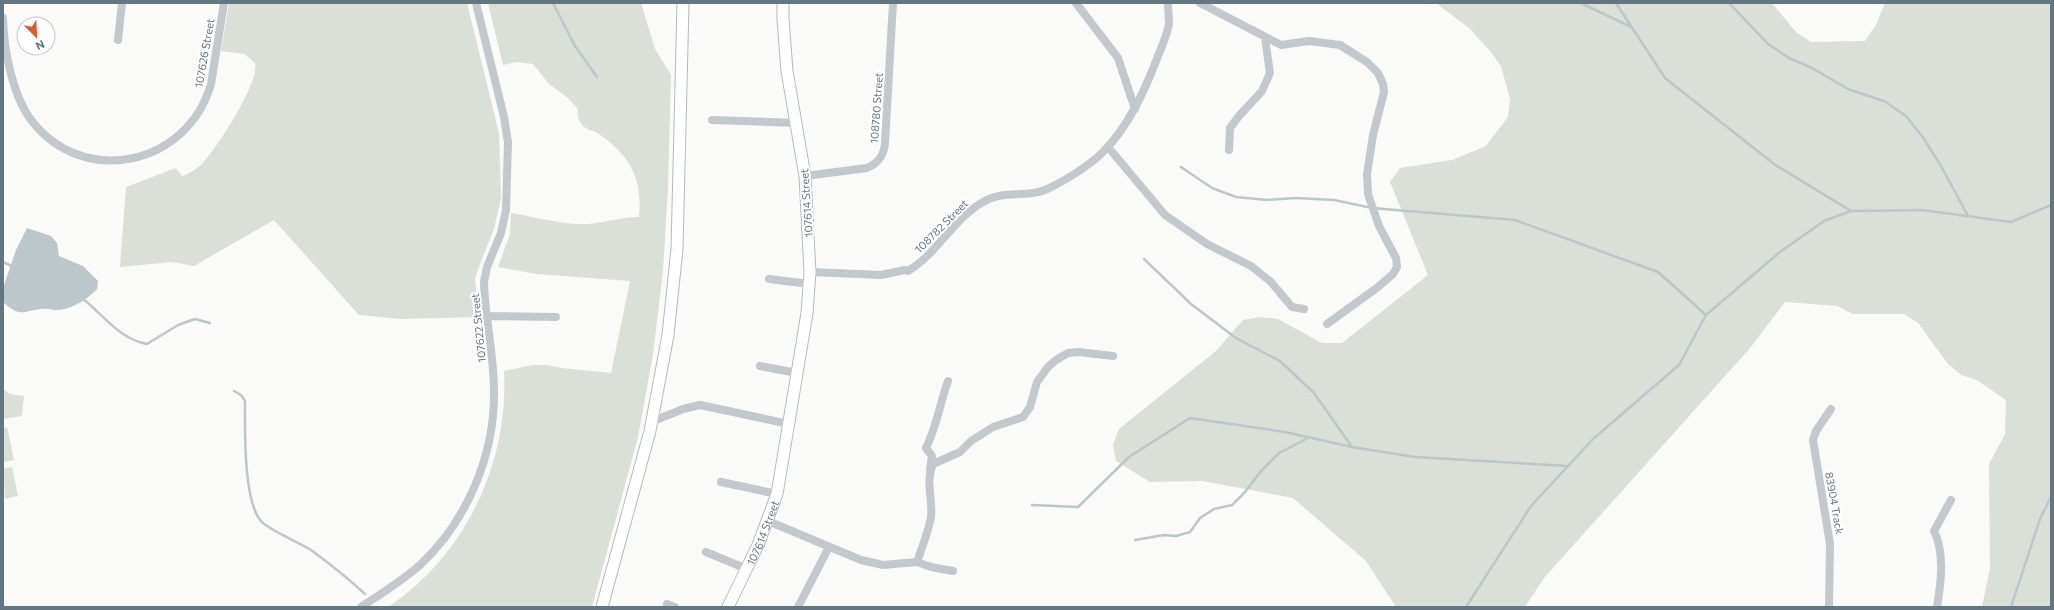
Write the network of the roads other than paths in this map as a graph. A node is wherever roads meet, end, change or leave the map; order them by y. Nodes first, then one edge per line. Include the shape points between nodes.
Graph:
1 (122, 3) edge
2 (224, 3) edge
3 (476, 3) edge
4 (683, 3) edge
5 (783, 3) edge
6 (893, 3) edge
7 (1076, 3) edge
8 (1168, 3) edge
9 (1200, 3) edge
10 (3, 18) edge
11 (1265, 38) junction
12 (118, 40) dead end
13 (1134, 108) junction
14 (712, 120) dead end
15 (796, 123) junction
16 (1108, 147) junction
17 (1229, 150) dead end
18 (805, 176) junction
19 (810, 272) junction
20 (769, 279) dead end
21 (810, 284) junction
22 (1304, 309) dead end
23 (487, 316) junction
24 (556, 317) dead end
25 (1327, 324) dead end
26 (1113, 356) dead end
27 (760, 366) dead end
28 (797, 373) junction
29 (948, 381) dead end
30 (1831, 409) dead end
31 (651, 422) junction
32 (789, 424) junction
33 (930, 472) junction
34 (721, 482) dead end
35 (777, 494) junction
36 (1951, 500) dead end
37 (768, 521) junction
38 (829, 546) junction
39 (706, 552) dead end
40 (917, 562) junction
41 (747, 569) junction
42 (953, 571) dead end
43 (361, 607) edge
44 (602, 607) edge
45 (728, 607) edge
46 (798, 607) edge
47 (1829, 607) edge
48 (1937, 607) edge

1 - 12 street
2 - 10 street, 107626 Street via 211,84 198,115 182,132 162,146 136,158 120,161 101,160 75,153 56,143 31,119 22,105 14,82 4,42
3 - 23 street, 107622 Street via 508,142 504,223 484,282
4 - 31 street via 677,249 668,335
5 - 15 street, 107614 Street via 787,71
6 - 18 street, 108780 Street via 885,143 882,156 866,168
7 - 13 street via 1118,58
8 - 13 street, 108782 Street via 1169,24 1166,36
9 - 11 street
11 - 17 street via 1270,73 1262,91 1230,128
11 - 25 street via 1283,46 1309,41 1336,44 1367,62 1378,73 1383,84 1384,92 1373,135 1367,174 1368,194 1375,216 1396,258 1397,267 1378,287
13 - 16 street, 108782 Street
14 - 15 street
15 - 18 street, 107614 Street
16 - 19 street, 108782 Street via 1090,162 1043,191 1000,195 972,208 916,266 908,271 881,275
16 - 22 street via 1165,215 1208,244 1251,266 1271,282 1292,307
18 - 19 street, 107614 Street
19 - 21 street, 107614 Street
20 - 21 street
21 - 28 street, 107614 Street
23 - 24 street
23 - 43 street, 107622 Street via 494,414 489,445 474,488 448,533 420,564 407,576
26 - 33 street via 1079,352 1056,360 1037,382 1030,407 1023,417 993,426 960,452 933,464
27 - 28 street
28 - 32 street, 107614 Street
29 - 33 street via 937,423 926,448 932,456
30 - 47 street, 83904 Track via 1813,440 1830,544
31 - 32 street via 683,409 700,406 736,411
31 - 44 street
32 - 35 street, 107614 Street
33 - 40 street via 928,478 931,516 926,541
34 - 35 street, 107614 Street
35 - 37 street, 107614 Street
36 - 48 street via 1934,531 1941,569
37 - 38 street
37 - 41 street, 107614 Street
38 - 40 street via 877,564
38 - 46 street
39 - 41 street, 107614 Street
40 - 42 street
41 - 45 street, 107614 Street

